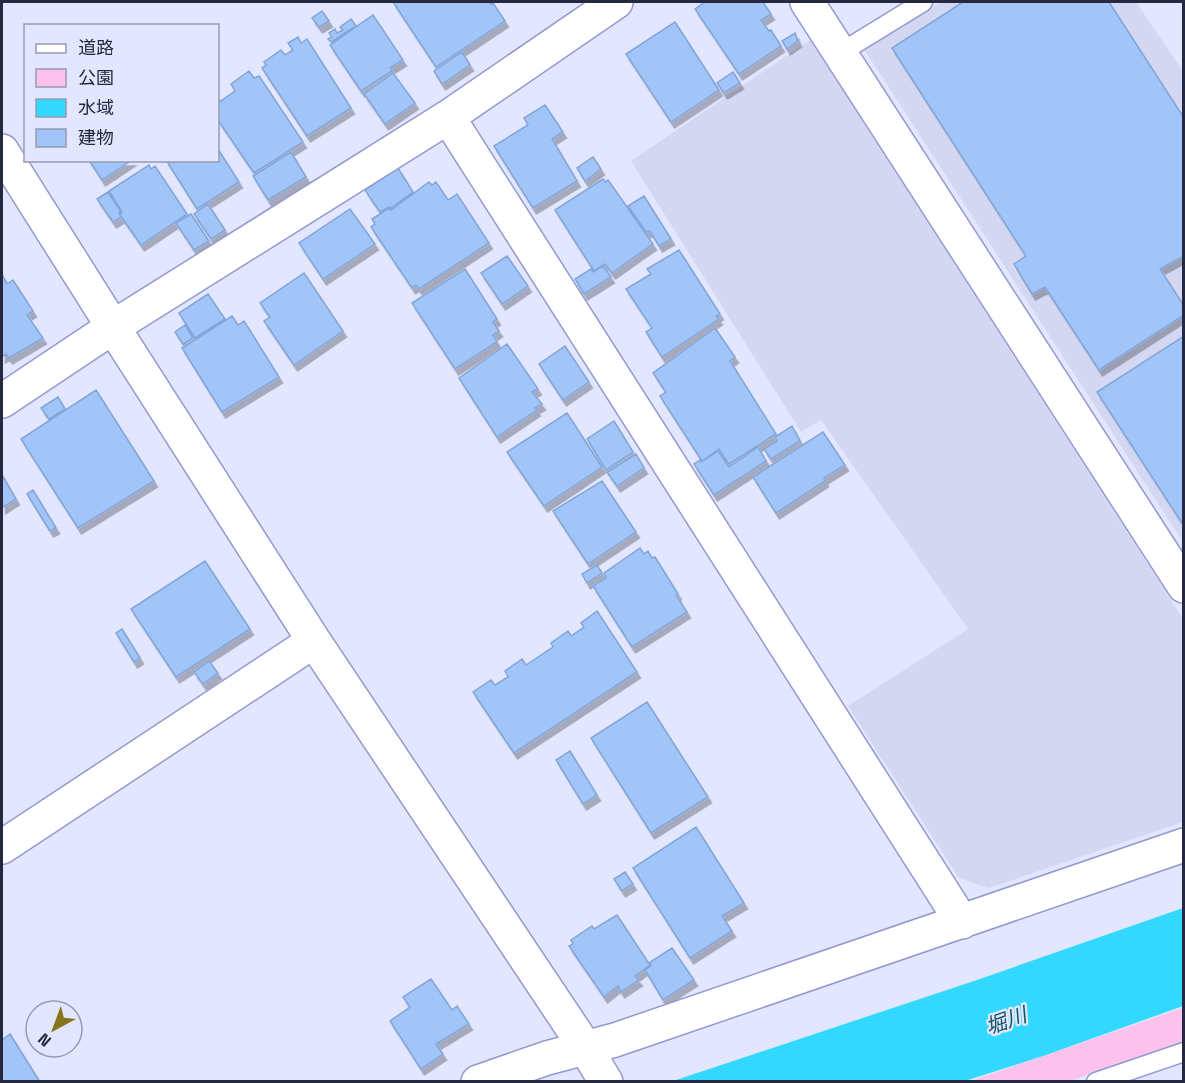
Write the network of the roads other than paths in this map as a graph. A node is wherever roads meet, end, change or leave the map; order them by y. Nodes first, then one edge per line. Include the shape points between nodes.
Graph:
1 (616, 2) edge
2 (807, 2) edge
3 (922, 2) edge
4 (840, 53) junction
5 (448, 117) junction
6 (2, 151) edge
7 (113, 327) junction
8 (2, 401) edge
9 (1184, 586) edge
10 (314, 641) junction
11 (1184, 845) edge
12 (2, 847) edge
13 (962, 922) junction
14 (585, 1047) junction
15 (1184, 1052) edge
16 (478, 1082) edge
17 (606, 1082) edge
18 (1096, 1082) edge

1 - 5 street
2 - 4 street
3 - 4 lane
4 - 9 street
5 - 7 street
5 - 13 street
6 - 7 street
7 - 8 street
7 - 10 street
10 - 12 street
10 - 14 street
11 - 13 street
13 - 14 street
14 - 16 street
14 - 17 street
15 - 18 lane

